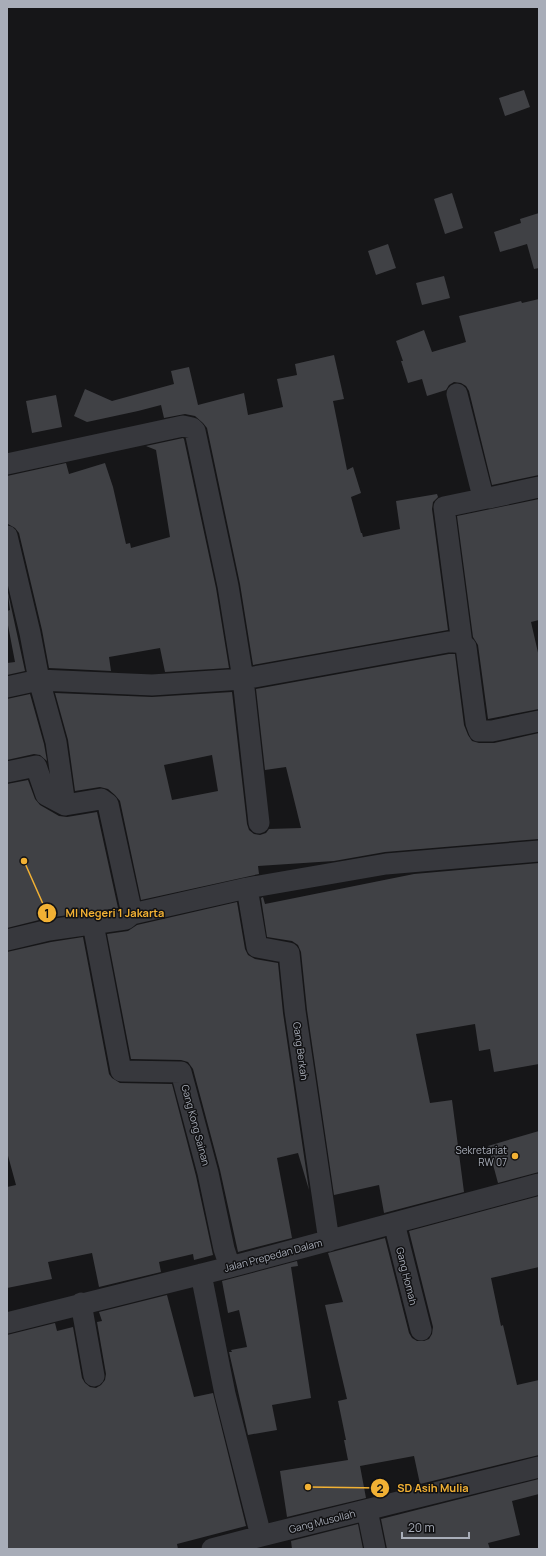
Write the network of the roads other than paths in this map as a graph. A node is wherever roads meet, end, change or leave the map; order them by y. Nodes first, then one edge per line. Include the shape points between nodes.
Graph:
1 (457, 394) dead end
2 (7, 464) edge
3 (539, 487) edge
4 (487, 498) junction
5 (7, 536) edge
6 (462, 644) junction
7 (242, 679) junction
8 (39, 680) junction
9 (7, 687) edge
10 (539, 722) edge
11 (7, 772) edge
12 (65, 806) junction
13 (259, 823) dead end
14 (539, 851) edge
15 (247, 888) junction
16 (132, 914) junction
17 (93, 924) junction
18 (7, 940) edge
19 (539, 1184) edge
20 (394, 1223) junction
21 (329, 1240) junction
22 (230, 1267) junction
23 (201, 1274) junction
24 (81, 1303) junction
25 (7, 1323) edge
26 (421, 1330) dead end
27 (94, 1376) dead end
28 (539, 1467) edge
29 (367, 1510) junction
30 (261, 1536) junction
31 (212, 1549) edge
32 (375, 1549) edge

1 - 4 street via 482,494
2 - 7 street via 182,426 192,428 195,431 228,586
3 - 4 street
4 - 6 street via 444,507
5 - 8 street
6 - 7 street via 448,642
6 - 10 street via 466,647 479,731
7 - 8 street via 152,685
7 - 13 street
8 - 9 street
8 - 12 street via 56,742
11 - 12 street via 36,766 46,795
12 - 16 street via 101,799 108,804
14 - 15 street via 386,864
15 - 16 street
15 - 21 street, Gang Berkah via 258,947 289,953 295,1011
16 - 17 street via 126,919
17 - 18 street via 49,930
17 - 22 street, Gang Kong Sainan via 121,1071 181,1072
19 - 20 street, Jalan Prepedan Dalam
20 - 21 street, Jalan Prepedan Dalam
20 - 26 street, Gang Homah
21 - 22 street, Jalan Prepedan Dalam
22 - 23 street, Jalan Prepedan Dalam
23 - 24 street, Jalan Prepedan Dalam
23 - 30 street via 225,1394
24 - 25 street, Jalan Prepedan Dalam
24 - 27 street
28 - 29 street
29 - 30 street, Gang Musollah
29 - 32 street, Gang Musollah
30 - 31 street, Gang Musollah

